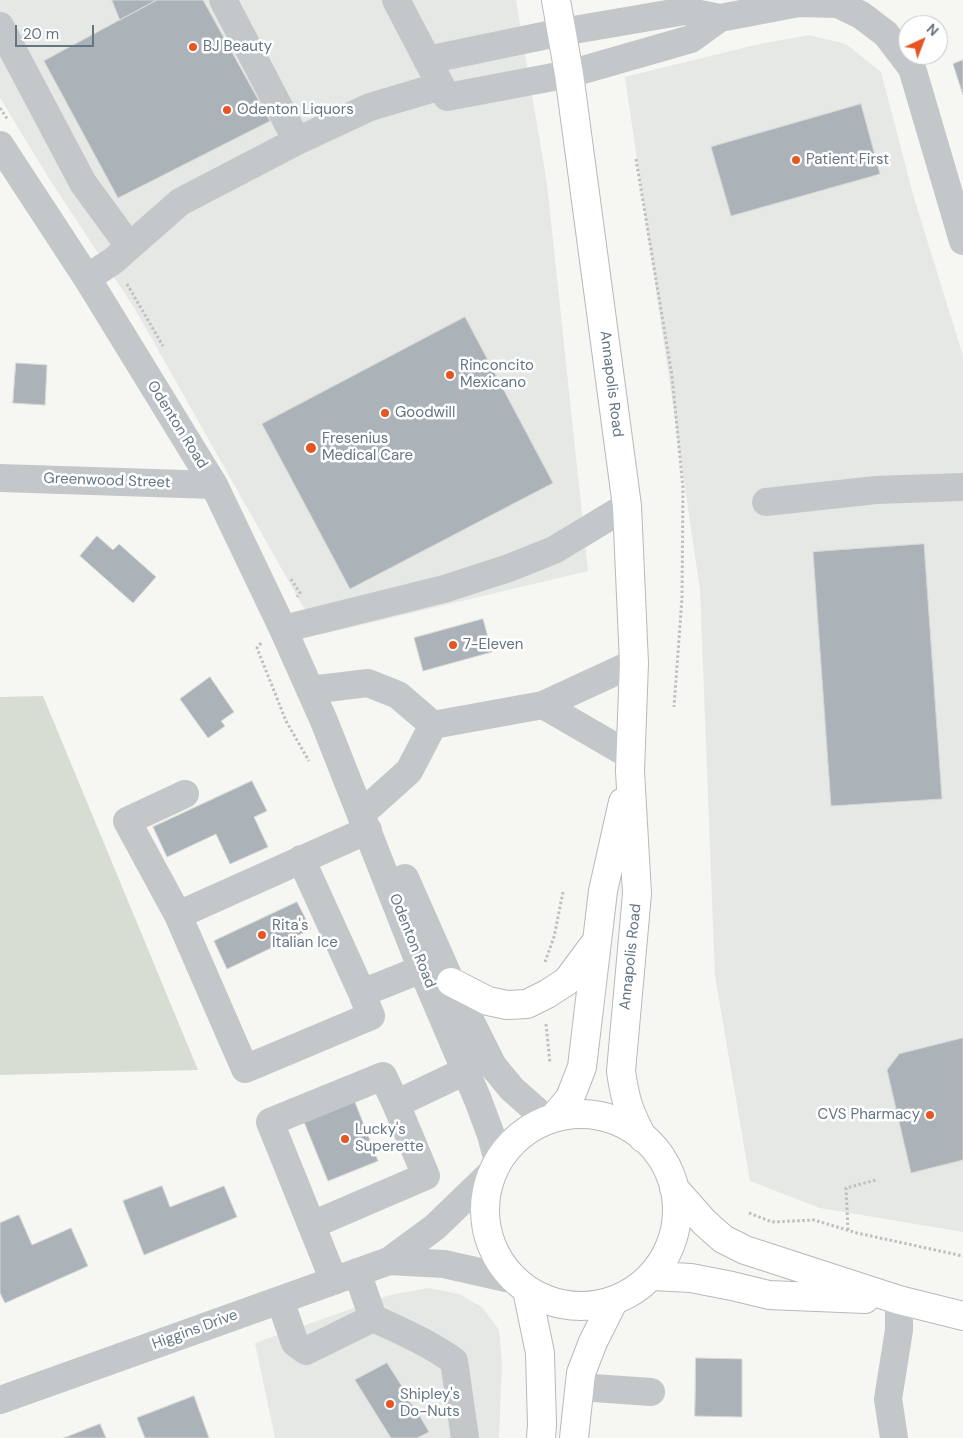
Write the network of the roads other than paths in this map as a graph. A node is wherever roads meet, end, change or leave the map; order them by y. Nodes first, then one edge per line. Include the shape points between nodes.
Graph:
1 (223, 0) edge
2 (396, 0) edge
3 (556, 0) edge
4 (720, 18) junction
5 (0, 26) edge
6 (562, 32) junction
7 (427, 60) junction
8 (569, 74) junction
9 (447, 97) dead end
10 (297, 141) junction
11 (0, 145) edge
12 (962, 234) edge
13 (129, 246) junction
14 (87, 278) junction
15 (0, 478) edge
16 (214, 485) junction
17 (963, 487) edge
18 (766, 502) dead end
19 (627, 506) junction
20 (283, 630) junction
21 (634, 663) junction
22 (310, 690) junction
23 (543, 706) junction
24 (433, 725) junction
25 (630, 763) junction
26 (185, 794) dead end
27 (368, 819) junction
28 (301, 859) junction
29 (178, 915) junction
30 (597, 941) junction
31 (422, 969) junction
32 (451, 982) junction
33 (362, 993) junction
34 (465, 1071) junction
35 (396, 1104) junction
36 (551, 1118) junction
37 (644, 1138) junction
38 (495, 1167) junction
39 (674, 1188) junction
40 (312, 1225) junction
41 (390, 1261) junction
42 (346, 1276) junction
43 (653, 1276) junction
44 (521, 1285) junction
45 (280, 1300) junction
46 (899, 1300) junction
47 (613, 1302) junction
48 (963, 1316) edge
49 (373, 1318) junction
50 (579, 1387) junction
51 (651, 1392) dead end
52 (0, 1400) edge
53 (465, 1438) edge
54 (541, 1438) edge
55 (574, 1438) edge
56 (894, 1438) edge

1 - 10 street
2 - 7 street
3 - 6 main road, Annapolis Road
4 - 6 street via 685,11
4 - 8 street via 691,39
4 - 12 street via 799,3 838,4 861,15 886,34 912,68
5 - 13 street via 83,183
6 - 7 street
6 - 8 main road, Annapolis Road
7 - 10 street via 441,86 370,107
8 - 9 street
8 - 19 main road, Annapolis Road
10 - 13 street via 180,202
11 - 14 street, Odenton Road
13 - 14 street
14 - 16 street, Odenton Road
15 - 16 street, Greenwood Street
16 - 20 street, Odenton Road
17 - 18 street via 876,490
19 - 20 street via 554,550 509,568 444,590
19 - 21 main road, Annapolis Road
20 - 22 street, Odenton Road
21 - 23 street
21 - 25 main road, Annapolis Road
22 - 24 street via 368,683 398,695
22 - 27 street, Odenton Road
23 - 24 street
23 - 25 street
24 - 27 street via 409,771
25 - 30 main road, Annapolis Road via 603,891
25 - 37 main road, Annapolis Road via 638,894 621,1071 625,1100
26 - 29 street via 127,821
27 - 28 street
27 - 31 street, Odenton Road
27 - 32 street, Odenton Road via 400,866
28 - 29 street
28 - 33 street
29 - 33 street via 245,1068 371,1016
30 - 32 main road via 567,981 527,1004 488,1001
30 - 36 main road, Annapolis Road via 582,1067 570,1098
31 - 33 street
31 - 34 street, Odenton Road
32 - 36 street, Odenton Road via 493,1066 512,1089
34 - 35 street
34 - 38 street, Odenton Road via 491,1135
35 - 40 street via 426,1176
35 - 40 street via 383,1076 270,1122
36 - 37 main road via 589,1114 611,1118 631,1127
36 - 38 main road via 516,1139
37 - 39 main road via 655,1147 667,1167
38 - 41 street, Higgins Drive via 435,1227
38 - 44 main road via 485,1205 489,1238 504,1267
39 - 43 main road via 678,1203 676,1229 668,1254
39 - 46 main road via 723,1239 745,1250
40 - 42 street
41 - 42 street, Higgins Drive
41 - 44 street, Higgins Drive via 444,1264
42 - 45 street, Higgins Drive
42 - 49 street
43 - 46 main road via 691,1278 769,1295
43 - 47 main road via 635,1291
44 - 47 main road via 550,1302 582,1307
44 - 54 main road via 540,1353
45 - 49 street via 295,1343 306,1351
45 - 52 street, Higgins Drive
46 - 48 main road
46 - 56 street via 899,1330 888,1399
47 - 50 main road via 581,1372
49 - 53 street via 416,1337 454,1361
50 - 51 street
50 - 55 main road

